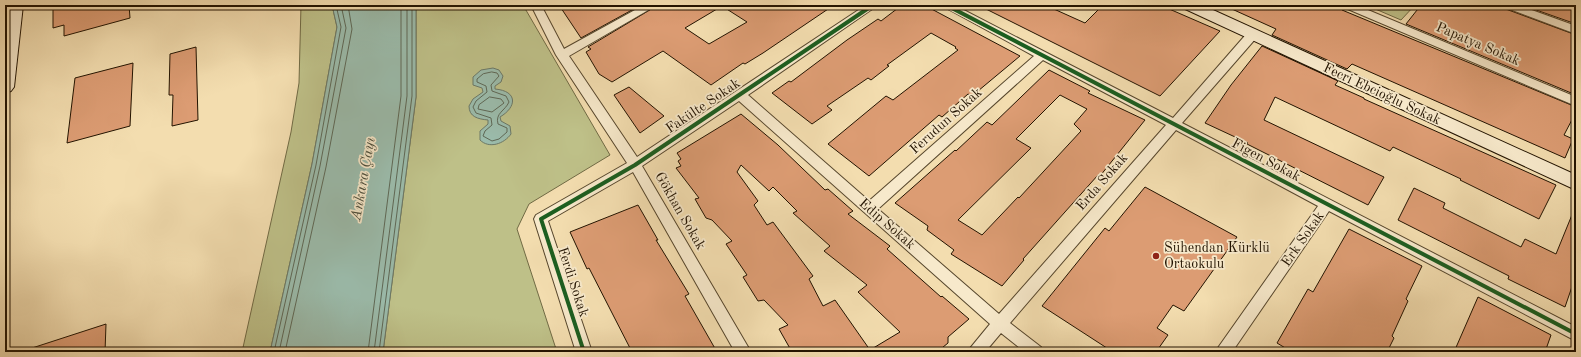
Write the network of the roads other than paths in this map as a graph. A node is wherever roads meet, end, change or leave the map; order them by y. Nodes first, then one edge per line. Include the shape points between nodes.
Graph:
1 (15, 5) edge
2 (536, 5) edge
3 (652, 5) edge
4 (872, 5) edge
5 (946, 5) edge
6 (1189, 5) edge
7 (1347, 5) edge
8 (1508, 5) edge
9 (1576, 30) edge
10 (1253, 34) junction
11 (562, 55) junction
12 (1042, 55) junction
13 (7, 63) edge
14 (5, 87) edge
15 (740, 95) junction
16 (1576, 102) edge
17 (1174, 124) junction
18 (635, 165) junction
19 (1576, 183) edge
20 (1327, 204) junction
21 (869, 209) junction
22 (541, 219) joint
23 (999, 323) junction
24 (1576, 334) edge
25 (1228, 350) edge
26 (584, 352) edge
27 (743, 352) edge
28 (975, 352) edge
29 (1036, 352) edge

1 - 13 street
2 - 11 street, Gökhan Sokak
3 - 11 street
4 - 15 street, Fakülte Sokak
5 - 12 street, Figen Sokak
6 - 10 street, Fecri Ebcioğlu Sokak
7 - 16 street, Papatya Sokak
8 - 9 street
10 - 17 street, Erda Sokak
10 - 19 street, Fecri Ebcioğlu Sokak
11 - 18 street, Gökhan Sokak
12 - 17 street, Figen Sokak
12 - 21 street, Ferudun Sokak
13 - 14 street
15 - 18 street, Fakülte Sokak
15 - 21 street, Edip Sokak
17 - 20 street, Figen Sokak
17 - 23 street, Erda Sokak
18 - 22 street, Fakülte Sokak
18 - 27 street, Gökhan Sokak
20 - 24 street, Figen Sokak
20 - 25 street, Erk Sokak
21 - 23 street, Edip Sokak
22 - 26 street, Ferdi Sokak
23 - 28 street, Erda Sokak
23 - 29 street, Edip Sokak

